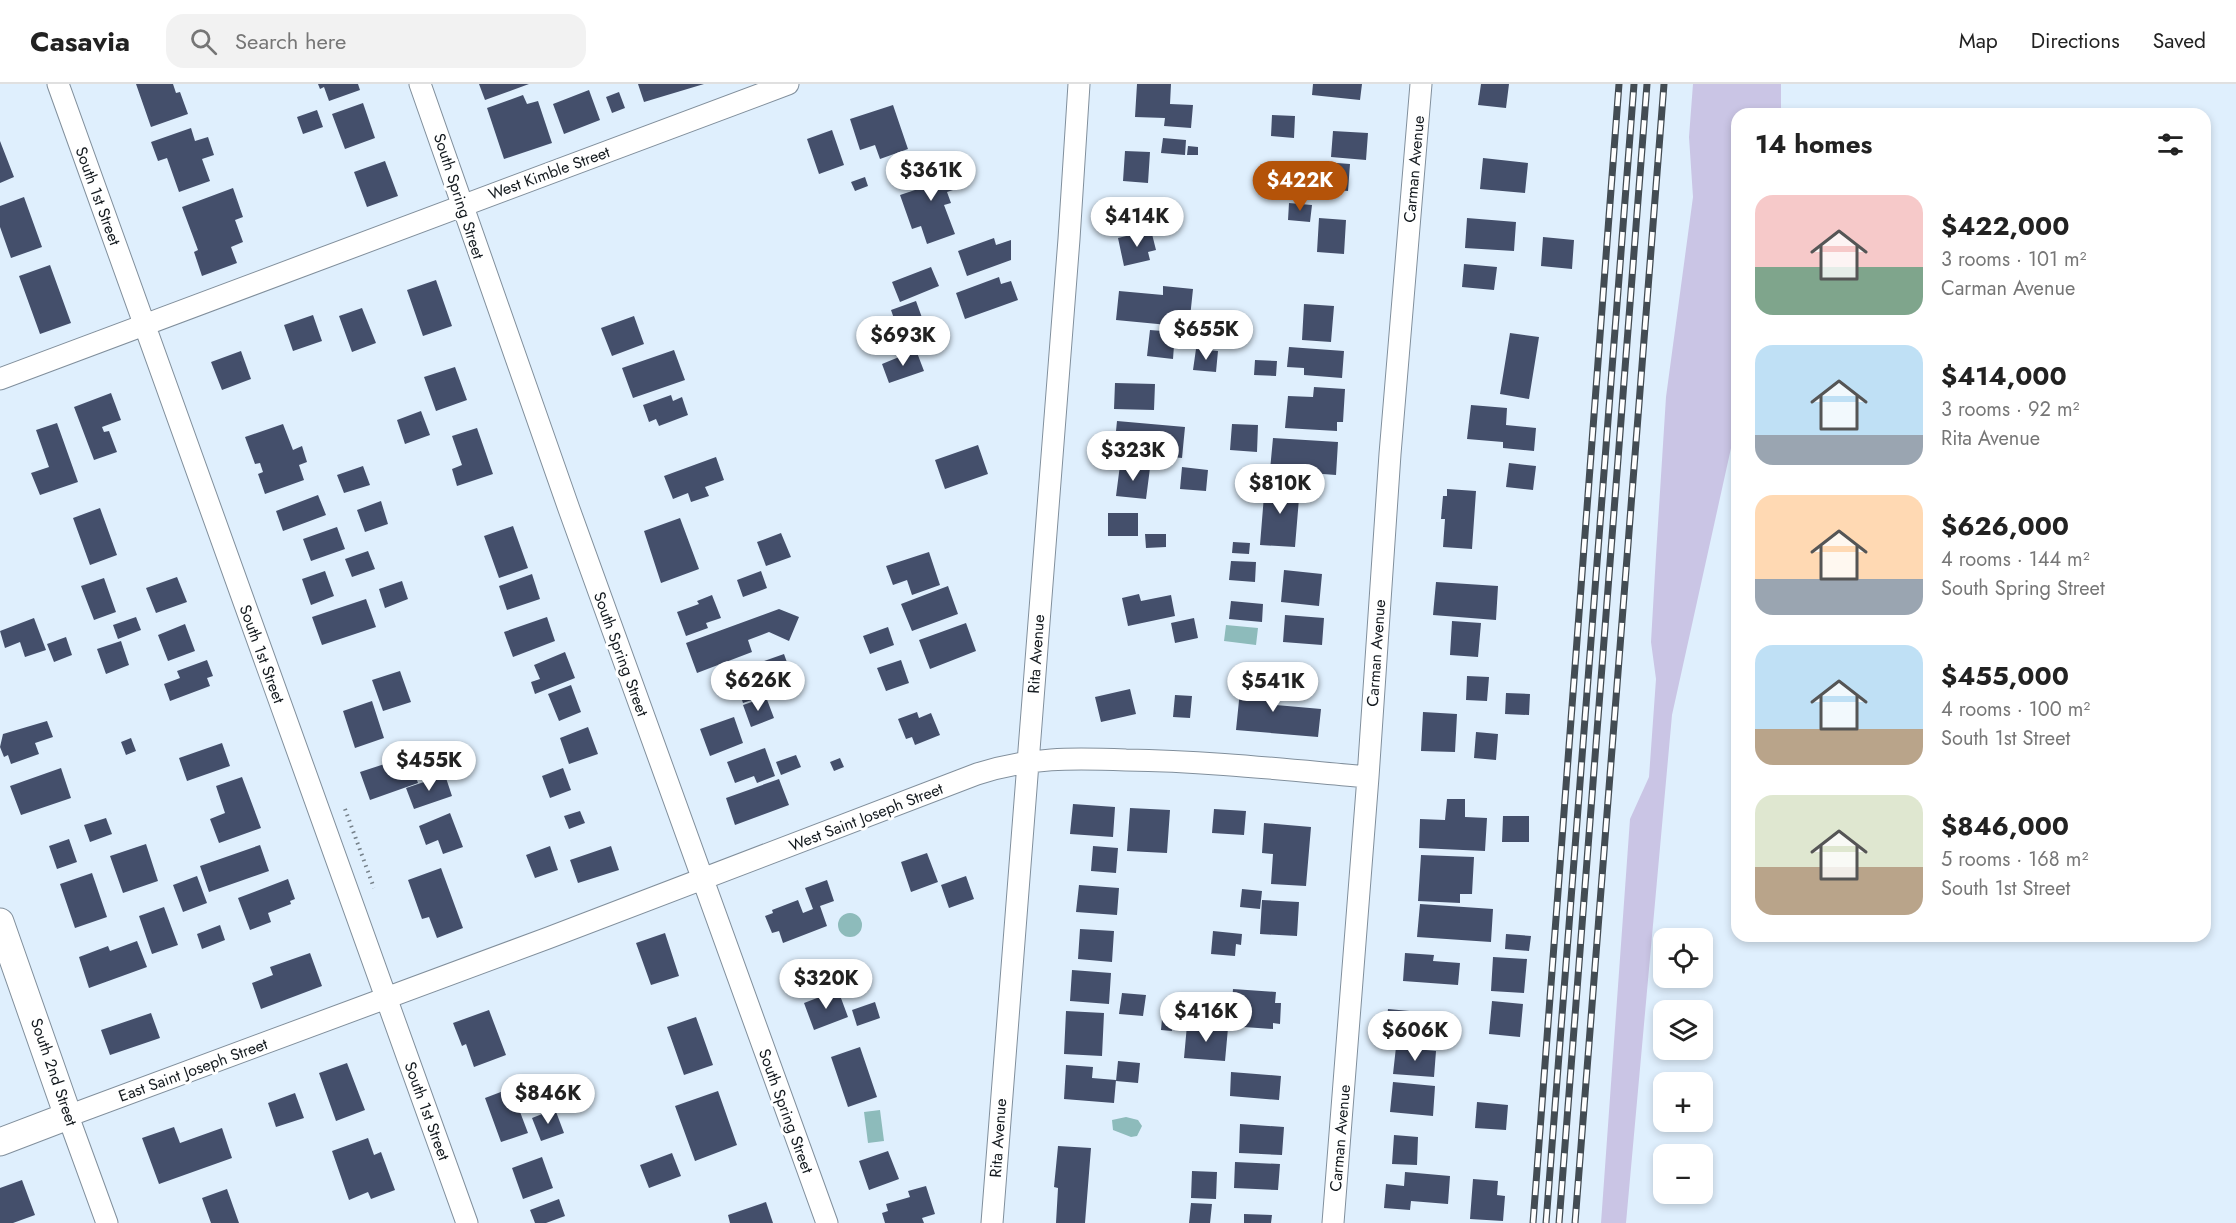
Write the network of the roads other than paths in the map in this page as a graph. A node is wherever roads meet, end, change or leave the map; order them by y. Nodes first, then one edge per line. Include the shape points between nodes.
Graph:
1 (58, 84) edge
2 (420, 84) edge
3 (1079, 84) edge
4 (1421, 84) edge
5 (782, 85) edge
6 (462, 206) junction
7 (143, 326) junction
8 (0, 379) edge
9 (1027, 760) junction
10 (1368, 777) junction
11 (702, 880) junction
12 (0, 922) edge
13 (386, 999) junction
14 (68, 1116) junction
15 (0, 1142) edge
16 (107, 1223) edge
17 (467, 1223) edge
18 (827, 1223) edge
19 (992, 1223) edge
20 (1333, 1223) edge

1 - 7 street, South 1st Street
2 - 6 street, South Spring Street
3 - 9 street, Rita Avenue
4 - 10 street, Carman Avenue
5 - 6 street, West Kimble Street
6 - 7 street, West Kimble Street
6 - 11 street, South Spring Street
7 - 8 street, West Kimble Street
7 - 13 street, South 1st Street
9 - 10 street, West Saint Joseph Street via 1215,762
9 - 11 street, West Saint Joseph Street via 977,774
9 - 19 street, Rita Avenue
10 - 20 street, Carman Avenue
11 - 13 street, West Saint Joseph Street
11 - 18 street, South Spring Street
12 - 14 street, South 2nd Street
13 - 14 street, East Saint Joseph Street
13 - 17 street, South 1st Street
14 - 15 street, East Saint Joseph Street
14 - 16 street, South 2nd Street

